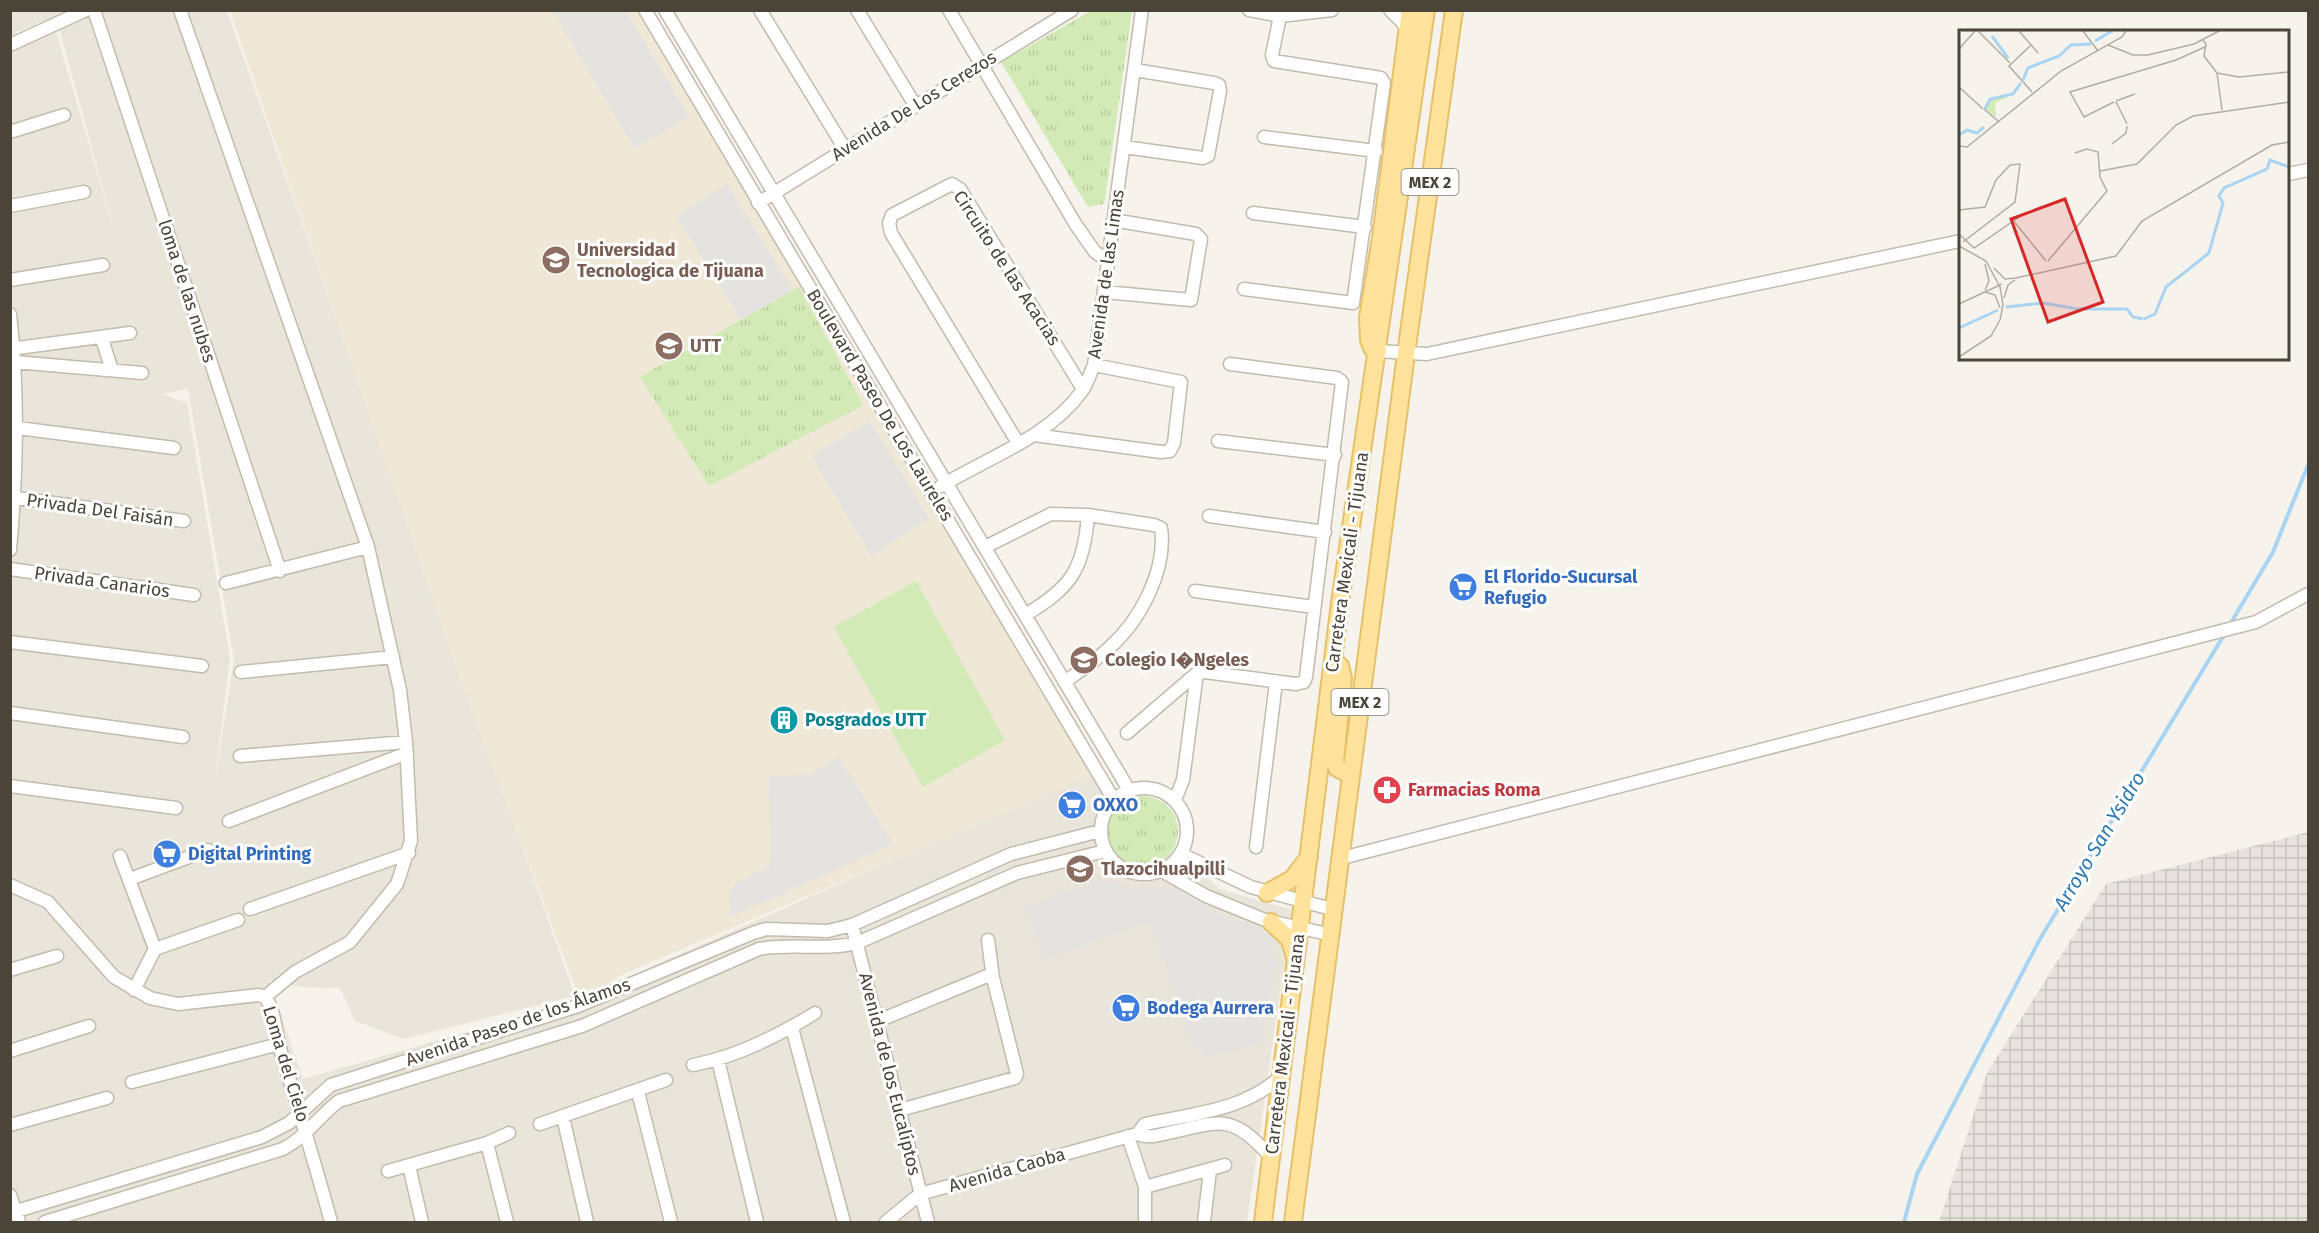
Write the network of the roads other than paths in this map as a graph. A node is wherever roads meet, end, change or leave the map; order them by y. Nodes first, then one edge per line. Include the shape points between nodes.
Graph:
1 (86, 10) edge
2 (94, 10) edge
3 (180, 10) edge
4 (645, 10) edge
5 (665, 10) edge
6 (760, 10) edge
7 (857, 10) edge
8 (949, 10) edge
9 (1071, 10) edge
10 (1142, 10) edge
11 (1249, 10) edge
12 (1332, 10) edge
13 (1389, 10) edge
14 (1410, 10) edge
15 (1426, 10) edge
16 (1454, 10) edge
17 (1056, 14) edge
18 (1280, 16) junction
19 (1408, 32) junction
20 (10, 45) edge
21 (982, 64) junction
22 (1135, 70) junction
23 (915, 105) junction
24 (64, 115) dead end
25 (10, 132) edge
26 (1264, 137) dead end
27 (1124, 147) junction
28 (845, 149) junction
29 (1376, 152) junction
30 (2308, 170) edge
31 (2289, 174) edge
32 (84, 192) dead end
33 (775, 192) junction
34 (758, 202) junction
35 (10, 206) edge
36 (1252, 213) dead end
37 (1113, 220) junction
38 (1365, 227) junction
39 (1959, 242) edge
40 (1108, 261) junction
41 (103, 265) dead end
42 (10, 280) edge
43 (1244, 289) dead end
44 (1105, 292) junction
45 (10, 314) edge
46 (129, 333) dead end
47 (102, 339) junction
48 (1378, 351) junction
49 (13, 354) edge
50 (1406, 354) junction
51 (1230, 364) dead end
52 (1094, 365) junction
53 (112, 370) junction
54 (142, 374) dead end
55 (1083, 390) junction
56 (13, 427) edge
57 (1034, 435) junction
58 (1218, 441) dead end
59 (1018, 443) junction
60 (174, 448) dead end
61 (1335, 455) junction
62 (947, 483) junction
63 (933, 491) junction
64 (13, 498) edge
65 (1088, 515) junction
66 (1209, 516) dead end
67 (184, 521) dead end
68 (1324, 532) junction
69 (368, 547) junction
70 (985, 547) junction
71 (10, 550) edge
72 (10, 569) edge
73 (280, 571) junction
74 (226, 583) dead end
75 (1195, 591) dead end
76 (194, 594) dead end
77 (2308, 594) edge
78 (1314, 607) junction
79 (1025, 615) junction
80 (10, 642) edge
81 (393, 657) junction
82 (1333, 660) junction
83 (202, 666) dead end
84 (241, 672) dead end
85 (1197, 673) junction
86 (1065, 682) junction
87 (1276, 682) junction
88 (10, 713) edge
89 (1127, 733) dead end
90 (183, 737) dead end
91 (407, 748) junction
92 (240, 756) dead end
93 (1351, 776) junction
94 (10, 786) edge
95 (1129, 790) junction
96 (1113, 800) junction
97 (1175, 800) junction
98 (176, 808) dead end
99 (229, 821) dead end
100 (1100, 831) junction
101 (1256, 847) dead end
102 (208, 850) dead end
103 (1105, 851) junction
104 (409, 853) junction
105 (1311, 854) junction
106 (1181, 855) junction
107 (120, 856) dead end
108 (1342, 858) junction
109 (1162, 871) junction
110 (130, 879) junction
111 (10, 885) edge
112 (1268, 892) junction
113 (1304, 903) junction
114 (250, 909) dead end
115 (1335, 910) junction
116 (238, 920) dead end
117 (1271, 922) junction
118 (852, 926) junction
119 (1300, 928) junction
120 (1332, 935) junction
121 (988, 940) dead end
122 (857, 943) junction
123 (155, 949) junction
124 (57, 956) dead end
125 (1296, 963) junction
126 (10, 970) edge
127 (993, 978) junction
128 (134, 990) junction
129 (265, 997) junction
130 (815, 1012) dead end
131 (878, 1021) junction
132 (89, 1026) dead end
133 (792, 1028) junction
134 (279, 1044) junction
135 (10, 1051) edge
136 (717, 1060) junction
137 (693, 1065) dead end
138 (1282, 1075) junction
139 (666, 1080) dead end
140 (132, 1082) dead end
141 (638, 1092) junction
142 (106, 1098) dead end
143 (900, 1110) junction
144 (301, 1112) junction
145 (563, 1117) junction
146 (540, 1124) dead end
147 (10, 1125) edge
148 (307, 1132) junction
149 (509, 1133) dead end
150 (1133, 1135) junction
151 (487, 1143) junction
152 (1271, 1157) junction
153 (1225, 1165) dead end
154 (409, 1166) junction
155 (1210, 1170) junction
156 (388, 1171) dead end
157 (1145, 1187) junction
158 (920, 1194) junction
159 (10, 1195) edge
160 (15, 1216) edge
161 (45, 1222) edge
162 (331, 1222) edge
163 (422, 1222) edge
164 (507, 1222) edge
165 (587, 1222) edge
166 (671, 1222) edge
167 (757, 1222) edge
168 (844, 1222) edge
169 (885, 1222) edge
170 (928, 1222) edge
171 (1145, 1222) edge
172 (1204, 1222) edge
173 (1263, 1222) edge
174 (1293, 1222) edge

1 - 20 street
2 - 73 street, loma de las nubes
3 - 69 street
4 - 34 street, Boulevard Paseo De Los Laureles
5 - 33 street, Boulevard Paseo De Los Laureles
6 - 28 street
7 - 23 street
8 - 21 street
9 - 17 street, Avenida De Los Cerezos
10 - 22 street, Avenida de las Limas
11 - 18 street
12 - 18 street
13 - 19 street
14 - 19 main road
15 - 48 main road, Carretera Mexicali - Tijuana / MEX 2
16 - 50 main road, Carretera Mexicali - Tijuana / MEX 2
17 - 21 street, Avenida De Los Cerezos
18 - 29 street via 1274,61 1381,78 1384,83
19 - 48 main road via 1368,318 1369,340
21 - 23 street, Avenida De Los Cerezos
21 - 40 street via 1076,225 1095,252
22 - 27 street, Avenida de las Limas
22 - 27 street via 1214,83 1220,91 1208,156
23 - 28 street, Avenida De Los Cerezos
24 - 25 street
26 - 29 street
27 - 37 street, Avenida de las Limas
28 - 33 street, Avenida De Los Cerezos
29 - 38 street
30 - 31 street
32 - 35 street
33 - 34 street, Avenida De Los Cerezos
33 - 62 street, Boulevard Paseo De Los Laureles
34 - 63 street, Boulevard Paseo De Los Laureles
36 - 38 street
37 - 40 street, Avenida de las Limas
37 - 44 street via 1196,234 1201,239 1191,300
38 - 43 street via 1353,303
39 - 50 street via 1427,354
40 - 44 street, Avenida de las Limas
41 - 42 street
44 - 52 street, Avenida de las Limas
45 - 49 street
46 - 47 street
47 - 49 street
47 - 53 street
48 - 50 street
48 - 82 main road, Carretera Mexicali - Tijuana / MEX 2
49 - 53 street
49 - 56 street
50 - 93 main road, Carretera Mexicali - Tijuana / MEX 2
51 - 61 street via 1337,378 1342,382
52 - 55 street, Avenida de las Limas
52 - 57 street via 1181,382 1170,451
53 - 54 street
55 - 57 street, Avenida de las Limas via 1056,419
55 - 59 street, Circuito de las Acacias via 960,189 952,184 892,215 891,233
56 - 60 street
56 - 64 street
57 - 59 street, Avenida de las Limas
58 - 61 street
59 - 62 street, Avenida de las Limas
61 - 68 street
62 - 63 street, Avenida de las Limas
62 - 70 street, Boulevard Paseo De Los Laureles
63 - 96 street, Boulevard Paseo De Los Laureles
64 - 67 street, Privada Del Faisán
64 - 71 street
65 - 70 street via 1051,514
65 - 79 street via 1080,562 1068,584
65 - 86 street via 1154,525 1161,528 1163,537 1158,569 1140,612 1110,648
66 - 68 street
68 - 78 street
69 - 73 street
69 - 81 street
70 - 79 street, Boulevard Paseo De Los Laureles
72 - 76 street, Privada Canarios
73 - 74 street
75 - 78 street
77 - 108 street via 2256,622
78 - 87 street via 1304,682
79 - 86 street, Boulevard Paseo De Los Laureles
80 - 83 street
81 - 84 street
81 - 91 street
82 - 93 main road via 1340,666 1343,678 1335,762 1337,768
82 - 105 main road, Carretera Mexicali - Tijuana / MEX 2
85 - 87 street
85 - 89 street
85 - 97 street via 1183,780
86 - 95 street, Boulevard Paseo De Los Laureles
87 - 101 street
88 - 90 street
91 - 92 street
91 - 99 street
91 - 104 street
93 - 108 main road, Carretera Mexicali - Tijuana / MEX 2
94 - 98 street
95 - 96 street
95 - 97 street via 1153,789
96 - 100 street
97 - 106 street via 1182,810 1187,832
100 - 103 street
100 - 118 street, Avenida Paseo de los Álamos via 1011,854
102 - 110 street
103 - 109 street via 1123,870 1136,874
103 - 122 street, Avenida Paseo de los Álamos via 1017,873
104 - 114 street
104 - 129 street via 398,884 350,942 295,972
105 - 112 main road via 1292,879
105 - 113 main road, Carretera Mexicali - Tijuana / MEX 2
106 - 109 street
106 - 112 street
107 - 110 street
108 - 115 main road, Carretera Mexicali - Tijuana / MEX 2
109 - 117 street via 1206,896
110 - 123 street
111 - 128 street via 48,903 114,977
112 - 113 street
113 - 115 street
113 - 119 main road, Carretera Mexicali - Tijuana / MEX 2
115 - 120 main road, Carretera Mexicali - Tijuana / MEX 2
116 - 123 street
117 - 119 street
117 - 125 main road via 1290,940
118 - 122 street, Avenida de los Eucalíptos
118 - 144 street, Avenida Paseo de los Álamos via 828,931 766,929 753,933 578,1006 331,1085
119 - 120 street
119 - 125 main road, Carretera Mexicali - Tijuana / MEX 2
120 - 174 main road, Carretera Mexicali - Tijuana / MEX 2
121 - 127 street
122 - 131 street, Avenida de los Eucalíptos
122 - 148 street, Avenida Paseo de los Álamos via 837,948 759,949 582,1026 339,1101
123 - 128 street
124 - 126 street
125 - 138 main road, Carretera Mexicali - Tijuana / MEX 2
127 - 131 street via 987,976
127 - 143 street via 1015,1078
128 - 129 street via 178,1004
129 - 134 street, Loma del Cielo
130 - 133 street
131 - 143 street, Avenida de los Eucalíptos
132 - 135 street
133 - 136 street
133 - 168 street
134 - 140 street
134 - 144 street, Loma del Cielo
136 - 137 street
136 - 167 street
138 - 150 street via 1257,1096 1145,1124
138 - 152 main road, Carretera Mexicali - Tijuana / MEX 2
139 - 141 street
141 - 145 street
141 - 166 street
142 - 147 street
143 - 158 street, Avenida de los Eucalíptos
144 - 148 street, Loma del Cielo
144 - 160 street, Avenida Paseo de los Álamos via 289,1124 262,1137
145 - 146 street
145 - 165 street
148 - 161 street, Avenida Paseo de los Álamos via 283,1149
148 - 162 street, Loma del Cielo
149 - 151 street
150 - 152 street via 1149,1138 1220,1121 1233,1124 1255,1139
150 - 157 street
150 - 158 street, Avenida Caoba
151 - 154 street
151 - 164 street
152 - 173 main road, Carretera Mexicali - Tijuana / MEX 2
153 - 155 street
154 - 156 street
154 - 163 street
155 - 157 street
155 - 172 street
157 - 171 street
158 - 169 street, Avenida Caoba
158 - 170 street, Avenida de los Eucalíptos
159 - 160 street

